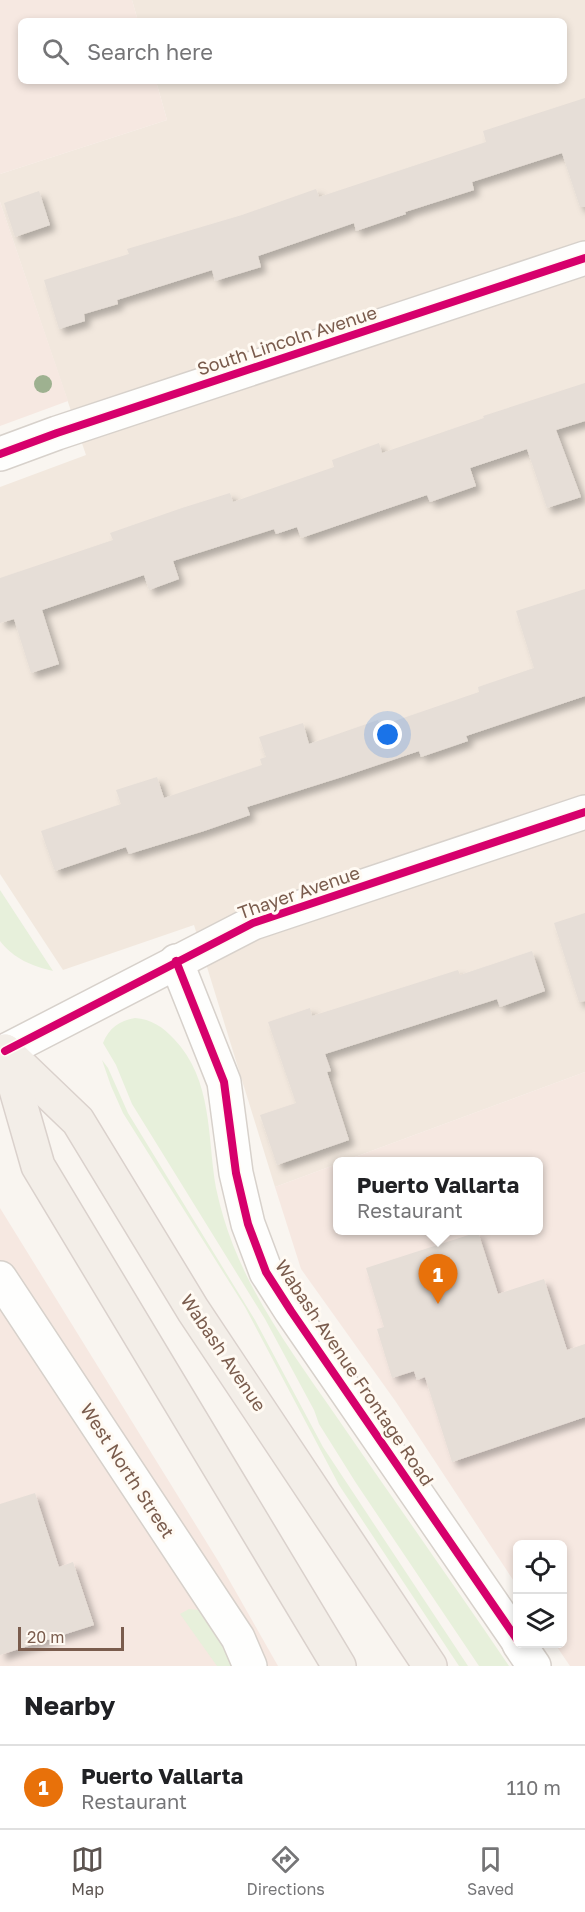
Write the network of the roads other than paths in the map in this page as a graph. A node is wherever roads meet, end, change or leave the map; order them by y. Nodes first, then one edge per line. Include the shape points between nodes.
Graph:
1 (585, 258) edge
2 (0, 454) edge
3 (585, 812) edge
4 (176, 961) junction
5 (2, 1047) edge
6 (0, 1278) edge
7 (513, 1635) edge
8 (522, 1648) edge
9 (250, 1666) edge
10 (339, 1666) edge
11 (430, 1666) edge
12 (534, 1666) edge

1 - 2 street, South Lincoln Avenue
3 - 4 street, Thayer Avenue via 253,923
4 - 5 street, Thayer Avenue
4 - 7 street, Wabash Avenue Frontage Road via 224,1082 236,1173 248,1224 266,1272
5 - 10 main road via 38,1166
5 - 11 main road, Wabash Avenue via 78,1121 193,1310
6 - 9 street, West North Street via 238,1638
8 - 12 street, Wabash Avenue Frontage Road

